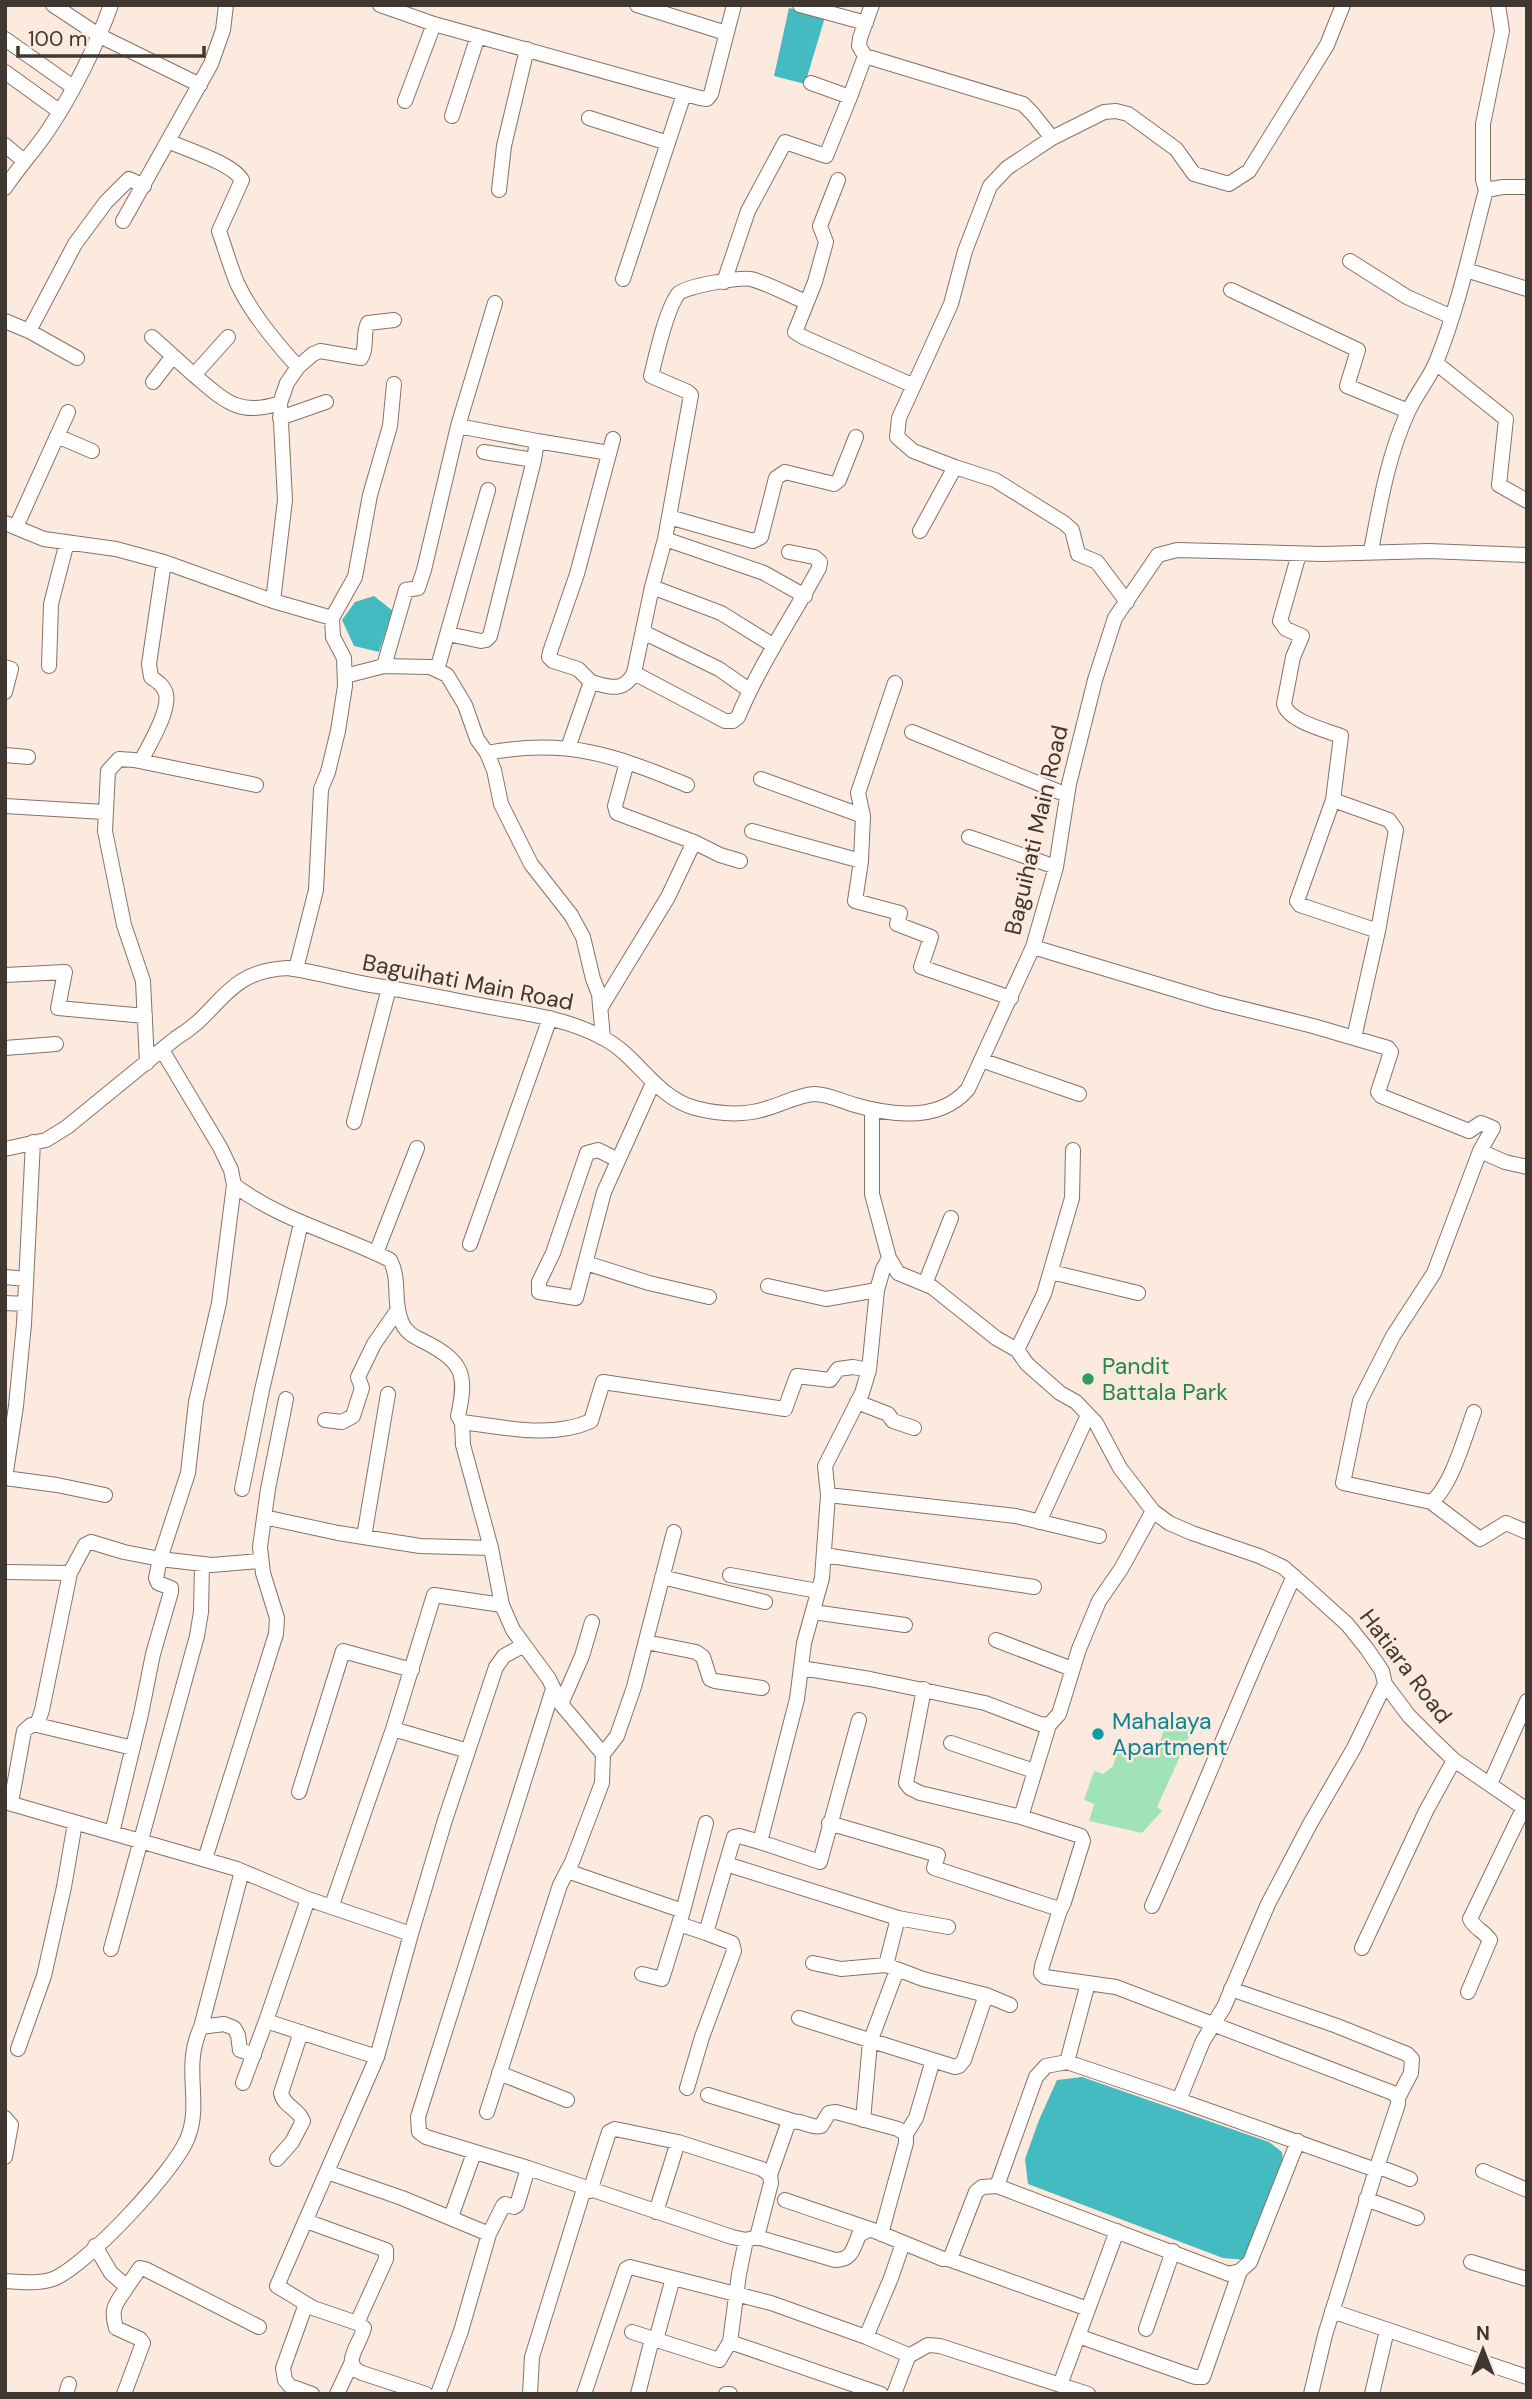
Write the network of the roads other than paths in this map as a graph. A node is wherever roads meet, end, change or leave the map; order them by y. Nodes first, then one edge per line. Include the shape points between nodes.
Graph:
1 (54, 5) edge
2 (111, 5) edge
3 (226, 5) edge
4 (734, 5) edge
5 (800, 5) edge
6 (872, 5) edge
7 (1343, 5) edge
8 (1499, 5) edge
9 (383, 6) edge
10 (646, 7) edge
11 (866, 23) junction
12 (435, 24) junction
13 (726, 33) junction
14 (100, 36) junction
15 (478, 36) junction
16 (5, 39) edge
17 (527, 49) junction
18 (865, 56) junction
19 (5, 72) edge
20 (811, 83) dead end
21 (201, 85) junction
22 (73, 87) junction
23 (684, 94) junction
24 (850, 97) junction
25 (405, 101) dead end
26 (60, 111) junction
27 (452, 116) dead end
28 (589, 118) dead end
29 (1052, 138) junction
30 (168, 141) junction
31 (668, 142) junction
32 (5, 145) edge
33 (24, 161) junction
34 (838, 180) dead end
35 (144, 186) junction
36 (1527, 187) edge
37 (5, 188) edge
38 (499, 190) dead end
39 (1486, 190) junction
40 (122, 221) dead end
41 (1350, 261) dead end
42 (1466, 270) junction
43 (623, 279) dead end
44 (724, 282) junction
45 (1527, 289) edge
46 (1231, 290) dead end
47 (806, 302) junction
48 (495, 303) dead end
49 (1452, 317) junction
50 (394, 320) dead end
51 (5, 321) edge
52 (29, 331) junction
53 (152, 337) dead end
54 (228, 337) dead end
55 (173, 356) junction
56 (77, 358) dead end
57 (1436, 363) junction
58 (298, 367) junction
59 (194, 375) junction
60 (153, 382) dead end
61 (394, 384) dead end
62 (912, 385) junction
63 (326, 402) dead end
64 (280, 403) junction
65 (1408, 411) junction
66 (68, 412) dead end
67 (280, 418) junction
68 (458, 426) junction
69 (57, 436) junction
70 (856, 437) dead end
71 (537, 441) junction
72 (92, 451) dead end
73 (484, 452) dead end
74 (534, 460) junction
75 (955, 467) junction
76 (488, 490) dead end
77 (1527, 501) edge
78 (669, 517) junction
79 (10, 525) edge
80 (920, 531) dead end
81 (665, 539) junction
82 (67, 542) junction
83 (1371, 551) junction
84 (789, 552) dead end
85 (1299, 554) junction
86 (1527, 555) edge
87 (164, 562) junction
88 (652, 587) junction
89 (805, 596) junction
90 (273, 601) junction
91 (1127, 602) junction
92 (332, 618) junction
93 (643, 632) junction
94 (448, 634) junction
95 (774, 646) junction
96 (49, 666) dead end
97 (384, 666) junction
98 (5, 667) edge
99 (437, 670) junction
100 (634, 673) junction
101 (345, 676) junction
102 (591, 682) junction
103 (895, 683) dead end
104 (749, 690) junction
105 (5, 692) edge
106 (912, 732) dead end
107 (568, 748) junction
108 (487, 753) junction
109 (5, 755) edge
110 (28, 757) dead end
111 (141, 761) junction
112 (627, 762) junction
113 (761, 779) dead end
114 (257, 785) dead end
115 (687, 785) dead end
116 (1067, 795) junction
117 (1333, 800) junction
118 (5, 806) edge
119 (104, 812) junction
120 (863, 816) junction
121 (752, 831) dead end
122 (969, 837) dead end
123 (694, 842) junction
124 (740, 861) dead end
125 (861, 862) junction
126 (1056, 867) junction
127 (1378, 932) junction
128 (1033, 947) junction
129 (5, 961) edge
130 (296, 969) junction
131 (6, 975) edge
132 (389, 988) junction
133 (1011, 998) junction
134 (601, 1007) junction
135 (145, 1016) junction
136 (550, 1018) junction
137 (603, 1038) junction
138 (1354, 1038) junction
139 (56, 1044) dead end
140 (5, 1048) edge
141 (162, 1050) junction
142 (981, 1060) junction
143 (148, 1063) junction
144 (653, 1083) junction
145 (1079, 1094) dead end
146 (872, 1109) junction
147 (354, 1122) dead end
148 (33, 1142) junction
149 (417, 1148) dead end
150 (5, 1149) edge
151 (1073, 1150) dead end
152 (1480, 1151) junction
153 (618, 1160) junction
154 (1527, 1167) edge
155 (234, 1185) junction
156 (951, 1218) dead end
157 (301, 1223) junction
158 (470, 1244) dead end
159 (376, 1253) junction
160 (889, 1258) junction
161 (586, 1263) junction
162 (1051, 1272) junction
163 (5, 1278) edge
164 (26, 1279) junction
165 (925, 1284) junction
166 (768, 1286) dead end
167 (877, 1290) junction
168 (1138, 1293) dead end
169 (709, 1297) dead end
170 (5, 1303) edge
171 (25, 1304) junction
172 (397, 1311) junction
173 (1017, 1350) junction
174 (869, 1370) junction
175 (388, 1394) dead end
176 (286, 1399) dead end
177 (857, 1402) junction
178 (1474, 1412) dead end
179 (1088, 1415) junction
180 (325, 1420) dead end
181 (462, 1422) junction
182 (914, 1428) dead end
183 (5, 1478) edge
184 (242, 1489) dead end
185 (105, 1495) dead end
186 (828, 1495) junction
187 (1431, 1502) junction
188 (1153, 1511) junction
189 (264, 1517) junction
190 (1039, 1522) junction
191 (674, 1532) dead end
192 (1527, 1532) edge
193 (1099, 1536) dead end
194 (364, 1537) junction
195 (491, 1548) junction
196 (824, 1555) junction
197 (160, 1559) junction
198 (260, 1560) junction
199 (202, 1564) junction
200 (5, 1572) edge
201 (70, 1573) junction
202 (730, 1574) dead end
203 (1293, 1576) junction
204 (662, 1577) junction
205 (1034, 1587) dead end
206 (818, 1591) junction
207 (765, 1602) dead end
208 (502, 1605) junction
209 (813, 1612) junction
210 (592, 1622) dead end
211 (905, 1625) dead end
212 (996, 1640) dead end
213 (646, 1642) junction
214 (524, 1645) junction
215 (801, 1668) junction
216 (1072, 1668) junction
217 (412, 1670) junction
218 (1385, 1684) junction
219 (762, 1688) dead end
220 (553, 1689) junction
221 (924, 1689) junction
222 (1527, 1701) edge
223 (561, 1704) junction
224 (859, 1720) dead end
225 (1049, 1724) junction
226 (37, 1725) junction
227 (393, 1729) junction
228 (951, 1743) dead end
229 (133, 1748) junction
230 (468, 1751) junction
231 (603, 1754) junction
232 (1454, 1760) junction
233 (1034, 1771) junction
234 (1490, 1784) junction
235 (299, 1792) dead end
236 (8, 1803) edge
237 (1525, 1809) edge
238 (1021, 1817) junction
239 (75, 1823) junction
240 (706, 1823) dead end
241 (829, 1823) junction
242 (112, 1833) junction
243 (142, 1840) junction
244 (760, 1842) junction
245 (205, 1859) junction
246 (726, 1864) junction
247 (242, 1871) junction
248 (567, 1871) junction
249 (308, 1899) junction
250 (332, 1905) junction
251 (1152, 1906) dead end
252 (1059, 1913) junction
253 (681, 1918) junction
254 (898, 1918) junction
255 (948, 1927) dead end
256 (706, 1933) junction
257 (411, 1934) junction
258 (1363, 1948) dead end
259 (111, 1949) dead end
260 (813, 1963) dead end
261 (891, 1968) junction
262 (642, 1974) dead end
263 (1088, 1983) junction
264 (1231, 1989) junction
265 (1468, 1992) dead end
266 (986, 1995) junction
267 (1010, 2005) dead end
268 (799, 2018) dead end
269 (266, 2021) junction
270 (1212, 2026) junction
271 (201, 2028) junction
272 (301, 2032) junction
273 (870, 2042) junction
274 (18, 2049) dead end
275 (254, 2055) junction
276 (377, 2057) junction
277 (933, 2060) junction
278 (1067, 2062) junction
279 (499, 2073) junction
280 (243, 2083) dead end
281 (687, 2088) dead end
282 (709, 2095) dead end
283 (1398, 2098) junction
284 (1179, 2099) junction
285 (566, 2100) dead end
286 (487, 2112) dead end
287 (5, 2118) edge
288 (863, 2120) junction
289 (793, 2121) junction
290 (905, 2134) junction
291 (1298, 2141) junction
292 (678, 2142) junction
293 (474, 2153) junction
294 (5, 2157) edge
295 (277, 2159) dead end
296 (528, 2168) junction
297 (1377, 2168) junction
298 (1483, 2171) dead end
299 (327, 2172) junction
300 (770, 2175) junction
301 (1410, 2179) dead end
302 (997, 2186) junction
303 (587, 2190) junction
304 (1527, 2190) edge
305 (1367, 2199) junction
306 (785, 2200) dead end
307 (656, 2212) junction
308 (451, 2217) junction
309 (1417, 2218) dead end
310 (306, 2221) junction
311 (1117, 2231) junction
312 (875, 2232) junction
313 (489, 2234) junction
314 (752, 2238) junction
315 (903, 2243) junction
316 (95, 2246) junction
317 (1173, 2251) junction
318 (948, 2259) junction
319 (1472, 2262) dead end
320 (1240, 2271) junction
321 (673, 2278) junction
322 (1527, 2279) edge
323 (5, 2281) edge
324 (127, 2287) junction
325 (737, 2295) junction
326 (306, 2304) junction
327 (1087, 2309) junction
328 (1332, 2311) junction
329 (357, 2323) junction
330 (259, 2327) dead end
331 (1146, 2329) dead end
332 (1387, 2330) junction
333 (632, 2332) dead end
334 (1078, 2336) junction
335 (866, 2337) junction
336 (654, 2339) junction
337 (730, 2342) junction
338 (907, 2357) junction
339 (351, 2364) junction
340 (1527, 2377) edge
341 (1060, 2385) junction
342 (383, 2387) edge
343 (124, 2394) edge
344 (312, 2394) edge
345 (337, 2394) edge
346 (426, 2394) edge
347 (438, 2394) edge
348 (530, 2394) edge
349 (584, 2394) edge
350 (638, 2394) edge
351 (881, 2394) edge
352 (894, 2394) edge
353 (1088, 2394) edge
354 (1311, 2394) edge
355 (1372, 2394) edge

1 - 14 street
2 - 14 street
3 - 21 street via 223,30
4 - 13 street
5 - 11 street
6 - 11 street
7 - 29 street via 1327,45 1249,171 1230,184 1194,174 1176,149 1128,114 1104,112
8 - 39 street via 1502,31 1483,124
9 - 12 street
10 - 13 street
11 - 18 street via 859,46
12 - 15 street
12 - 25 street
13 - 23 street via 710,97
14 - 21 street
14 - 22 street
15 - 17 street
15 - 27 street
16 - 22 street
17 - 23 street
17 - 38 street via 504,146
18 - 24 street
18 - 29 street via 1023,104
19 - 26 street
20 - 24 street
21 - 30 street
22 - 26 street
23 - 31 street
24 - 44 street via 827,156 785,142 748,211
26 - 33 street
28 - 31 street
29 - 62 street via 1007,168 990,186 950,304
30 - 35 street
30 - 58 street via 240,176 240,188 219,231 237,283
31 - 43 street
32 - 33 street
33 - 37 street
34 - 47 street via 820,226 826,242
35 - 40 street
35 - 52 street via 129,179 106,202 65,260
36 - 39 street
39 - 42 street
41 - 49 street via 1406,298
42 - 45 street
42 - 49 street
44 - 47 street via 751,279
44 - 78 street via 678,293 651,376 691,395
46 - 65 street via 1358,350 1347,386
47 - 62 street via 795,331
48 - 68 street
49 - 57 street
50 - 58 street via 368,323 361,358 320,351
51 - 52 street
52 - 56 street
53 - 55 street
54 - 59 street
55 - 59 street
55 - 60 street
57 - 65 street
57 - 77 street via 1506,419 1499,485
58 - 64 street
59 - 64 street via 237,407 261,410
61 - 92 street via 390,426 370,495 355,577
62 - 75 street via 897,437 913,451
63 - 67 street
64 - 67 street
65 - 83 street via 1386,477
66 - 69 street
67 - 90 street via 285,500
68 - 71 street
68 - 97 street via 424,570 418,588 407,590
69 - 72 street
69 - 79 street
70 - 78 street via 834,484 785,472 776,478 759,540
71 - 74 street
71 - 102 street via 611,446 549,657 578,669
73 - 74 street
74 - 94 street via 490,636 481,641
75 - 80 street
75 - 91 street via 995,480 1064,523 1072,530 1078,554 1097,562
76 - 94 street
78 - 81 street
79 - 82 street via 44,539
81 - 88 street
81 - 89 street via 764,573
82 - 87 street
82 - 96 street via 51,604
83 - 85 street, Baguihati Main Road
83 - 86 street, Baguihati Main Road
84 - 89 street via 820,562
85 - 91 street, Baguihati Main Road via 1177,550 1158,555
85 - 117 street via 1280,621 1302,636 1284,704 1294,717 1340,736
87 - 90 street
87 - 111 street via 149,664 151,677 166,695 166,708
88 - 93 street
88 - 95 street via 722,613
89 - 95 street
90 - 92 street
91 - 116 street, Baguihati Main Road via 1115,618 1095,680
92 - 101 street
93 - 100 street
93 - 104 street via 719,669
94 - 99 street
95 - 104 street
97 - 99 street
97 - 101 street
98 - 105 street via 11,668
99 - 108 street via 447,675
100 - 102 street via 626,686
100 - 104 street via 724,721 738,717
101 - 130 street via 338,731 321,789 316,890
102 - 107 street
103 - 120 street via 859,793
106 - 116 street
107 - 108 street
107 - 112 street
108 - 134 street via 501,804 531,864 583,937
109 - 110 street
111 - 114 street
111 - 119 street via 119,759 108,771
112 - 115 street
112 - 123 street via 617,813
113 - 120 street
116 - 126 street, Baguihati Main Road
117 - 127 street via 1389,820 1396,830
117 - 127 street via 1297,901
118 - 119 street
119 - 135 street via 119,904 143,981
120 - 125 street
121 - 125 street
122 - 126 street
123 - 124 street
123 - 134 street via 668,897
125 - 133 street via 855,901 900,913 897,925 931,937 921,967
126 - 128 street, Baguihati Main Road
127 - 138 street
128 - 133 street, Baguihati Main Road
128 - 138 street
129 - 131 street
130 - 132 street, Baguihati Main Road
130 - 141 street, Baguihati Main Road via 274,969 242,979 193,1028
131 - 135 street via 65,972 58,1008
132 - 136 street, Baguihati Main Road
132 - 147 street
133 - 142 street, Baguihati Main Road
134 - 137 street
135 - 143 street
136 - 137 street, Baguihati Main Road
136 - 158 street
137 - 144 street, Baguihati Main Road
138 - 152 street via 1391,1052 1379,1087 1381,1096 1469,1131 1481,1123 1493,1128
139 - 140 street
141 - 143 street, Baguihati Main Road
141 - 155 street via 220,1147
142 - 145 street
142 - 146 street, Baguihati Main Road via 968,1089 946,1107 918,1114
143 - 148 street, Baguihati Main Road via 67,1128
144 - 146 street, Baguihati Main Road via 691,1107 726,1113 759,1111 814,1094
144 - 153 street
146 - 160 street via 872,1194
148 - 150 street, Baguihati Main Road
148 - 164 street
149 - 159 street
151 - 162 street via 1072,1198
152 - 154 street
152 - 187 street via 1434,1273 1393,1336 1360,1401 1343,1483
153 - 161 street via 604,1192
153 - 161 street via 598,1150 587,1153 539,1292 576,1298
155 - 157 street via 260,1204
155 - 197 street via 219,1303 197,1402 188,1473
156 - 165 street
157 - 159 street
157 - 184 street
159 - 172 street via 396,1270
160 - 165 street, Hatiara Road via 898,1273
160 - 167 street
161 - 169 street
162 - 168 street
162 - 173 street
163 - 164 street
164 - 171 street
165 - 173 street, Hatiara Road
166 - 167 street via 826,1299
167 - 174 street
170 - 171 street
171 - 183 street
172 - 180 street via 358,1377 362,1388 353,1416 342,1422
172 - 181 street via 412,1336 457,1364 464,1385 458,1416
173 - 179 street, Hatiara Road via 1027,1364
174 - 177 street
174 - 181 street via 838,1369 830,1380 797,1376 785,1409 603,1382 591,1421 577,1427 530,1430
175 - 194 street
176 - 189 street
177 - 182 street
177 - 186 street via 825,1466
178 - 187 street via 1447,1480
179 - 188 street, Hatiara Road
179 - 190 street
181 - 195 street via 463,1445
183 - 185 street
186 - 190 street
186 - 196 street
187 - 192 street via 1480,1539 1506,1523
188 - 203 street, Hatiara Road via 1168,1523 1259,1556
188 - 216 street via 1099,1601
189 - 194 street
189 - 198 street
190 - 193 street
191 - 204 street
194 - 195 street via 420,1546
195 - 208 street
196 - 205 street
196 - 206 street
197 - 199 street
197 - 201 street via 90,1542
197 - 229 street via 156,1578 171,1592
198 - 199 street
198 - 245 street via 276,1634
199 - 243 street via 197,1636
200 - 201 street
201 - 226 street
202 - 206 street
203 - 218 street, Hatiara Road via 1347,1624 1382,1671
203 - 251 street
204 - 207 street
204 - 213 street
206 - 209 street
208 - 214 street
208 - 217 street via 435,1595
209 - 211 street
209 - 215 street
210 - 223 street
212 - 216 street
213 - 219 street via 696,1652 715,1681
213 - 231 street via 617,1736
214 - 220 street
214 - 230 street via 504,1656 496,1667
215 - 221 street
215 - 244 street
216 - 225 street via 1059,1714
217 - 227 street
217 - 235 street via 343,1651
218 - 232 street, Hatiara Road via 1409,1716
218 - 264 street via 1268,1904
220 - 223 street
220 - 293 street via 418,2117 419,2132 426,2137
221 - 225 street
221 - 238 street via 906,1777 909,1788
222 - 234 street
223 - 231 street
224 - 241 street
225 - 233 street
226 - 229 street
226 - 236 street via 24,1731
227 - 230 street
227 - 250 street
228 - 233 street
229 - 242 street
230 - 257 street
231 - 248 street via 602,1783
232 - 234 street, Hatiara Road
232 - 258 street
233 - 238 street
234 - 237 street, Hatiara Road
236 - 239 street
237 - 265 street via 1470,1919 1490,1940
238 - 252 street via 1084,1838
239 - 242 street
239 - 274 street via 44,1976
240 - 253 street
241 - 244 street via 820,1862
241 - 252 street via 938,1855 934,1868 1049,1905
242 - 243 street
243 - 245 street
243 - 259 street
244 - 246 street via 734,1838
245 - 247 street
246 - 254 street
246 - 256 street
247 - 249 street
247 - 271 street
248 - 253 street
248 - 279 street
249 - 250 street
249 - 269 street
250 - 257 street
252 - 263 street via 1041,1973
253 - 256 street
253 - 262 street via 662,1979
254 - 255 street
254 - 261 street
256 - 281 street via 732,1943 734,1951
257 - 276 street
260 - 261 street via 841,1969
261 - 266 street
261 - 273 street
263 - 270 street via 1115,1987
263 - 278 street
264 - 270 street
264 - 283 street via 1407,2054 1412,2065
266 - 267 street
266 - 277 street via 964,2060 955,2067
268 - 273 street
269 - 272 street
269 - 275 street
270 - 283 street
270 - 284 street
271 - 275 street via 224,2024 234,2028 240,2050
271 - 316 street via 191,2063 193,2120 188,2139 145,2197
272 - 276 street
272 - 295 street via 281,2093 285,2104 303,2121
273 - 277 street
273 - 288 street
275 - 280 street
276 - 299 street
277 - 290 street via 916,2118
278 - 284 street
278 - 302 street via 1046,2066 1036,2077
279 - 285 street
279 - 286 street
282 - 289 street
283 - 297 street
284 - 291 street
287 - 294 street via 11,2124
288 - 289 street via 836,2112 829,2113 821,2126
288 - 290 street
289 - 300 street
290 - 312 street via 906,2143
291 - 297 street
291 - 320 street via 1250,2262
292 - 300 street
292 - 303 street via 615,2129 609,2132
292 - 307 street
293 - 296 street
293 - 308 street
296 - 303 street
296 - 313 street via 517,2205 503,2206
297 - 301 street
297 - 305 street
298 - 304 street
299 - 308 street
299 - 310 street
300 - 314 street
302 - 311 street
302 - 318 street via 976,2192
303 - 307 street
303 - 348 street via 532,2357
305 - 309 street
305 - 328 street
306 - 312 street
307 - 314 street via 732,2237
308 - 313 street
310 - 326 street via 277,2286
310 - 329 street via 386,2250
311 - 317 street
311 - 327 street
312 - 314 street via 859,2235 845,2260
312 - 315 street
313 - 347 street
314 - 325 street
315 - 318 street
315 - 335 street
316 - 323 street via 73,2268 52,2279
316 - 324 street via 111,2273
317 - 320 street via 1220,2272
317 - 331 street
318 - 327 street
319 - 322 street
320 - 334 street via 1203,2377
321 - 325 street
321 - 336 street
321 - 349 street via 635,2267 626,2269
324 - 330 street via 140,2268 145,2269
324 - 343 street via 112,2315 116,2328 143,2343
325 - 335 street
325 - 337 street
326 - 329 street
326 - 344 street via 283,2368 290,2386
327 - 334 street
328 - 332 street
328 - 354 street
329 - 339 street via 364,2328
332 - 340 street
332 - 355 street
333 - 336 street
334 - 341 street
335 - 338 street
336 - 337 street via 714,2360 719,2360
336 - 350 street
337 - 351 street
338 - 341 street via 928,2345 940,2346
338 - 352 street
339 - 342 street
339 - 345 street
341 - 353 street
342 - 346 street

